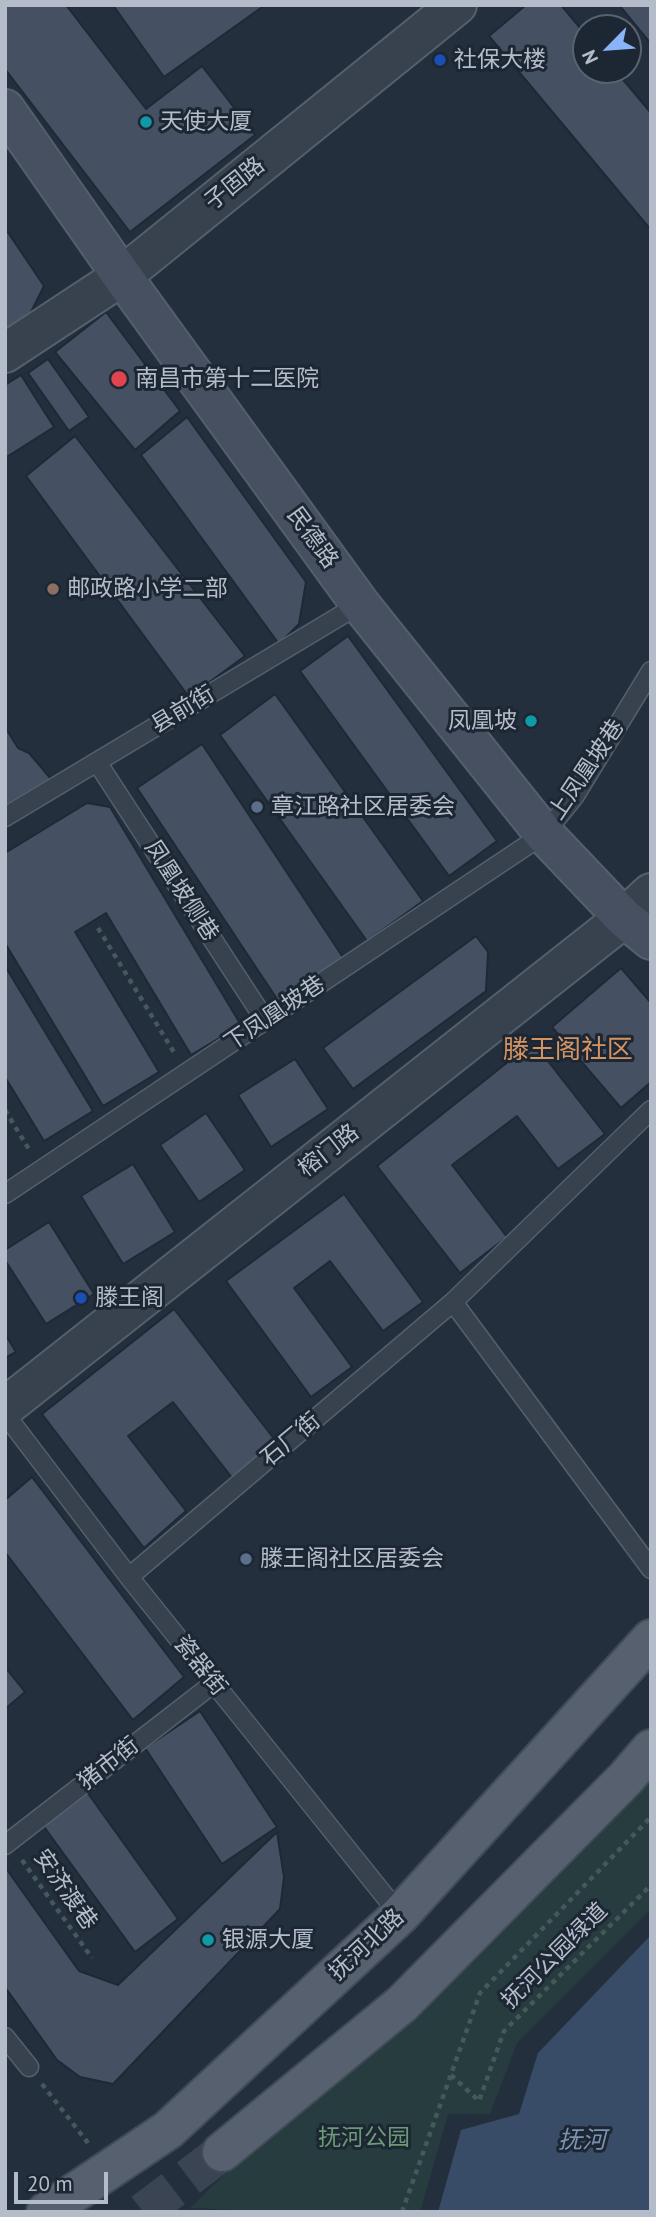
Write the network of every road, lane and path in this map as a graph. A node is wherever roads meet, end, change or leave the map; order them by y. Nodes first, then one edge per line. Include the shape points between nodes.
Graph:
1 (457, 5) edge
2 (5, 109) edge
3 (122, 276) junction
4 (5, 353) edge
5 (360, 604) junction
6 (651, 671) edge
7 (97, 762) junction
8 (5, 817) edge
9 (544, 834) junction
10 (642, 917) edge
11 (98, 928) dead end
12 (265, 1020) junction
13 (186, 1073) junction
14 (5, 1110) edge
15 (651, 1110) edge
16 (41, 1170) junction
17 (5, 1194) edge
18 (453, 1302) junction
19 (5, 1408) edge
20 (5, 1413) edge
21 (651, 1569) edge
22 (129, 1577) junction
23 (651, 1639) edge
24 (214, 1683) junction
25 (651, 1749) edge
26 (651, 1817) edge
27 (7, 1843) edge
28 (651, 1885) edge
29 (400, 1915) junction
30 (92, 1958) dead end
31 (5, 2037) edge
32 (29, 2067) joint
33 (451, 2075) junction
34 (222, 2152) tunnel mouth
35 (109, 2170) junction
36 (46, 2212) edge
37 (402, 2212) edge

1 - 3 street, 子固路
2 - 3 main road, 民德路
3 - 4 street, 子固路
3 - 5 main road, 民德路
5 - 7 lane, 县前街
5 - 9 main road, 民德路
6 - 9 lane, 上凤凰坡巷 via 574,797
7 - 8 lane, 县前街
7 - 12 lane, 凤凰坡侧巷
9 - 10 main road, 民德路
9 - 12 lane, 下凤凰坡巷
10 - 19 street, 榕门路
11 - 13 path
12 - 13 lane, 下凤凰坡巷
13 - 16 lane, 下凤凰坡巷
14 - 16 path
15 - 18 lane, 石厂街
16 - 17 lane, 下凤凰坡巷
18 - 21 lane
18 - 22 lane, 石厂街
20 - 22 lane, 瓷器街
22 - 24 lane, 瓷器街
23 - 29 main road, 抚河北路
24 - 27 lane, 猪市街
24 - 29 lane, 瓷器街
25 - 34 main road via 402,2004
26 - 33 path via 480,1993
27 - 30 path, 安济渡巷
28 - 33 path, 抚河公园绿道 via 504,2031 479,2101
29 - 35 main road, 抚河北路 via 169,2130
31 - 32 lane
32 - 35 path
33 - 37 path
35 - 36 main road, 抚河北路

